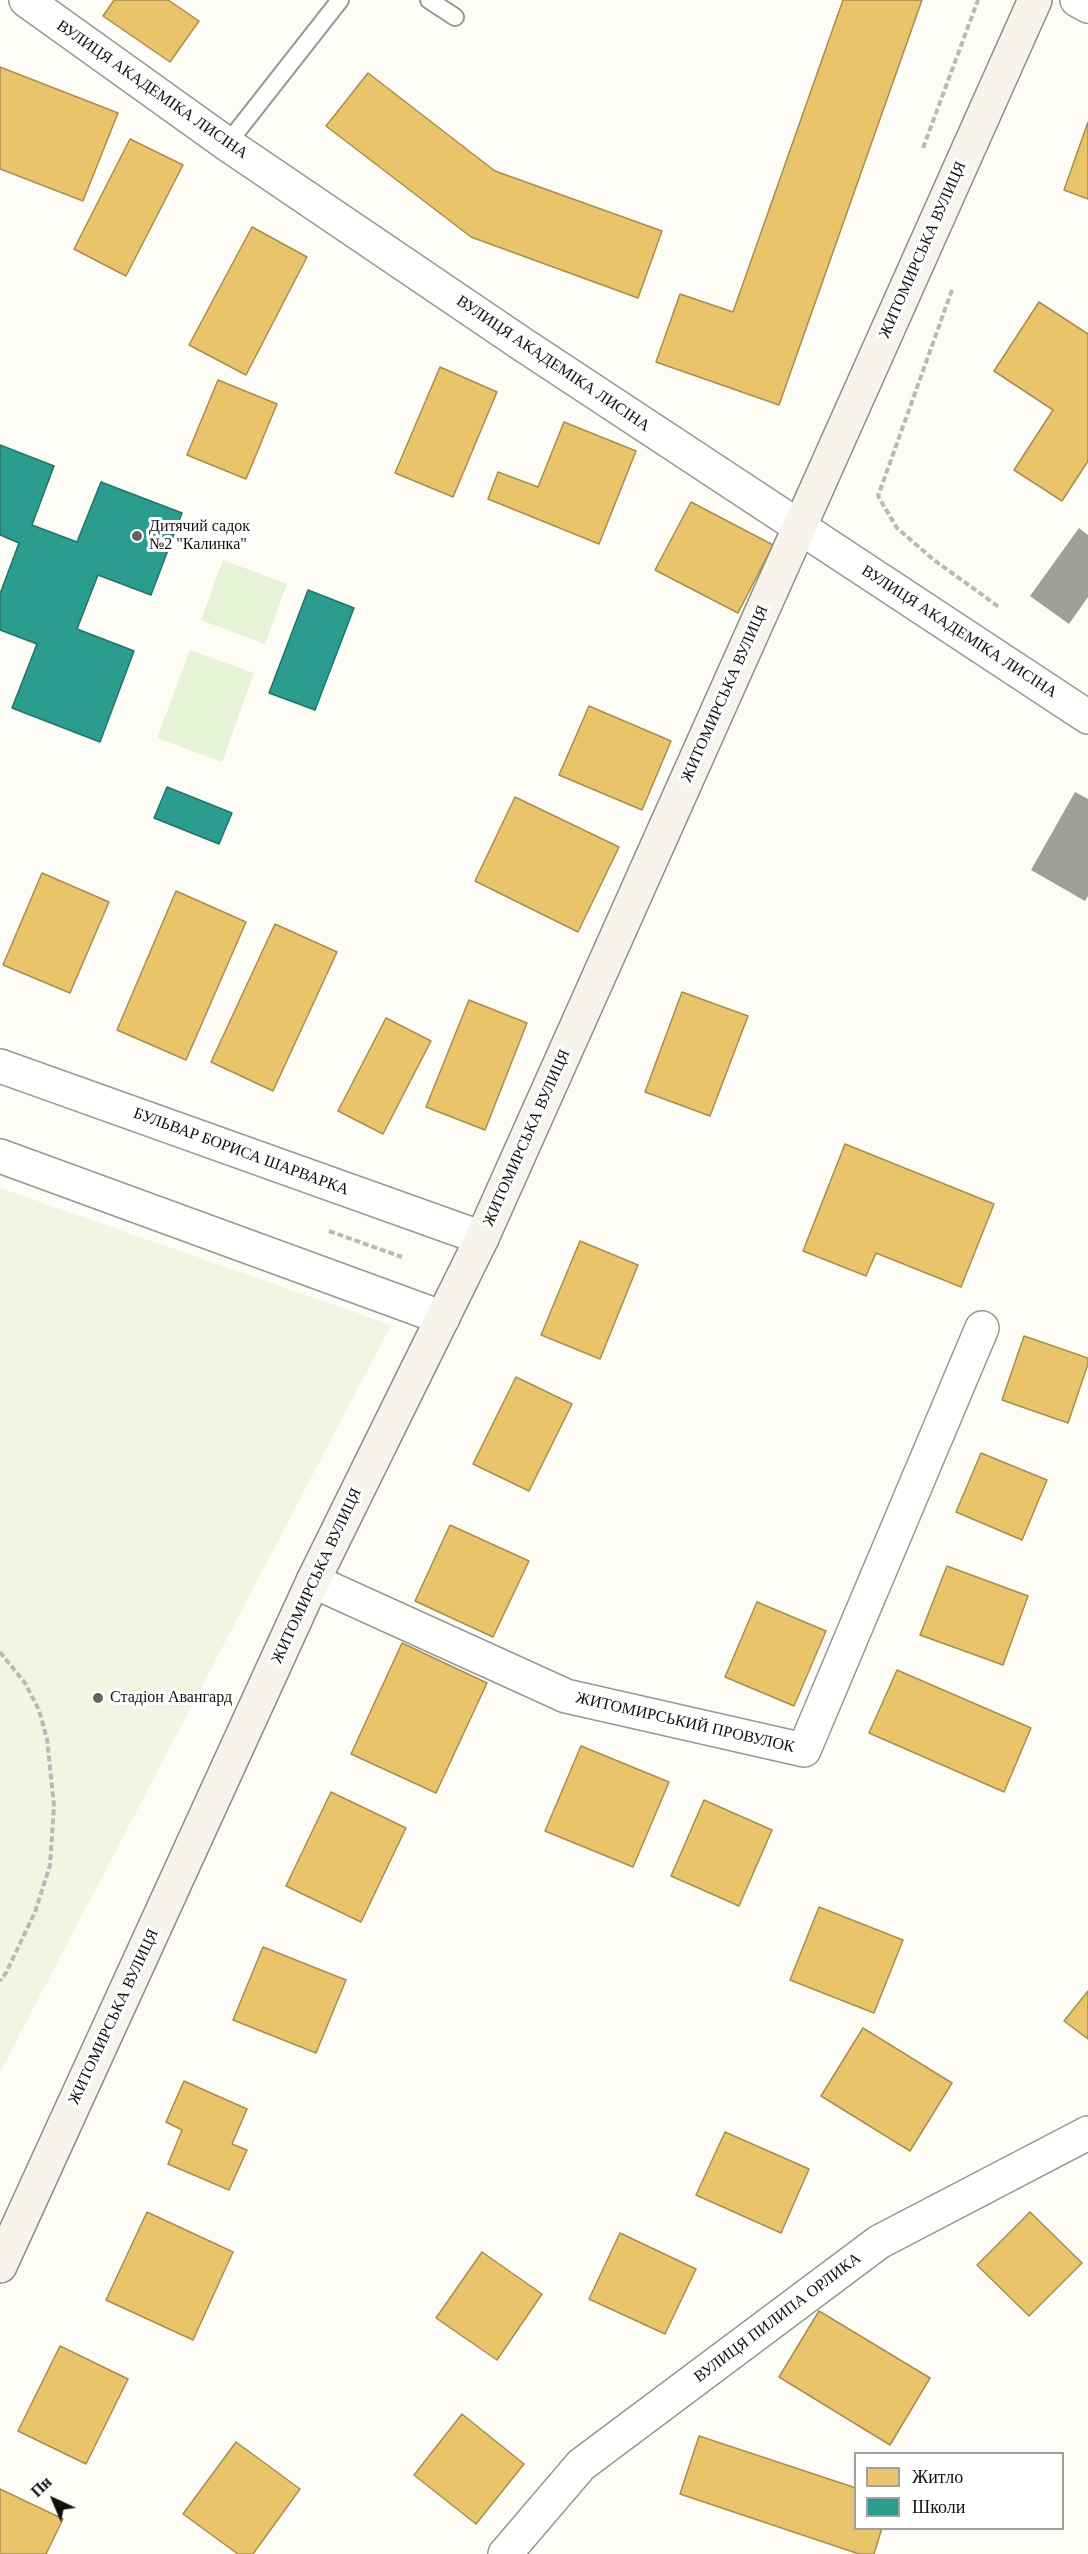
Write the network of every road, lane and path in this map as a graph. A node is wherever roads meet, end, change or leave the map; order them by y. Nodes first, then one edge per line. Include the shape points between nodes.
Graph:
1 (26, 0) edge
2 (340, 0) edge
3 (429, 0) edge
4 (1035, 0) edge
5 (1077, 0) edge
6 (1088, 6) edge
7 (455, 17) dead end
8 (227, 144) junction
9 (954, 284) dead end
10 (800, 527) junction
11 (1000, 608) dead end
12 (1088, 717) edge
13 (0, 1066) edge
14 (0, 1156) edge
15 (482, 1238) junction
16 (442, 1318) junction
17 (982, 1328) dead end
18 (313, 1581) junction
19 (0, 1652) edge
20 (0, 1981) edge
21 (1088, 2133) edge
22 (0, 2266) edge
23 (505, 2554) edge

1 - 8 street, ВУЛИЦЯ АКАДЕМІКА ЛИСІНА
2 - 8 lane
3 - 7 lane
4 - 10 main road, ЖИТОМИРСЬКА ВУЛИЦЯ
5 - 6 street
8 - 10 street, ВУЛИЦЯ АКАДЕМІКА ЛИСІНА
9 - 11 path via 878,496 897,528
10 - 12 street, ВУЛИЦЯ АКАДЕМІКА ЛИСІНА
10 - 15 main road, ЖИТОМИРСЬКА ВУЛИЦЯ
13 - 15 street, БУЛЬВАР БОРИСА ШАРВАРКА
14 - 16 street
15 - 16 main road, ЖИТОМИРСЬКА ВУЛИЦЯ
16 - 18 main road, ЖИТОМИРСЬКА ВУЛИЦЯ
17 - 18 street, ЖИТОМИРСЬКИЙ ПРОВУЛОК via 804,1750 566,1696
18 - 22 main road, ЖИТОМИРСЬКА ВУЛИЦЯ
19 - 20 path via 26,1683 39,1710 47,1739 54,1806 50,1865 35,1912
21 - 23 street, ВУЛИЦЯ ПИЛИПА ОРЛИКА via 879,2242 581,2465

